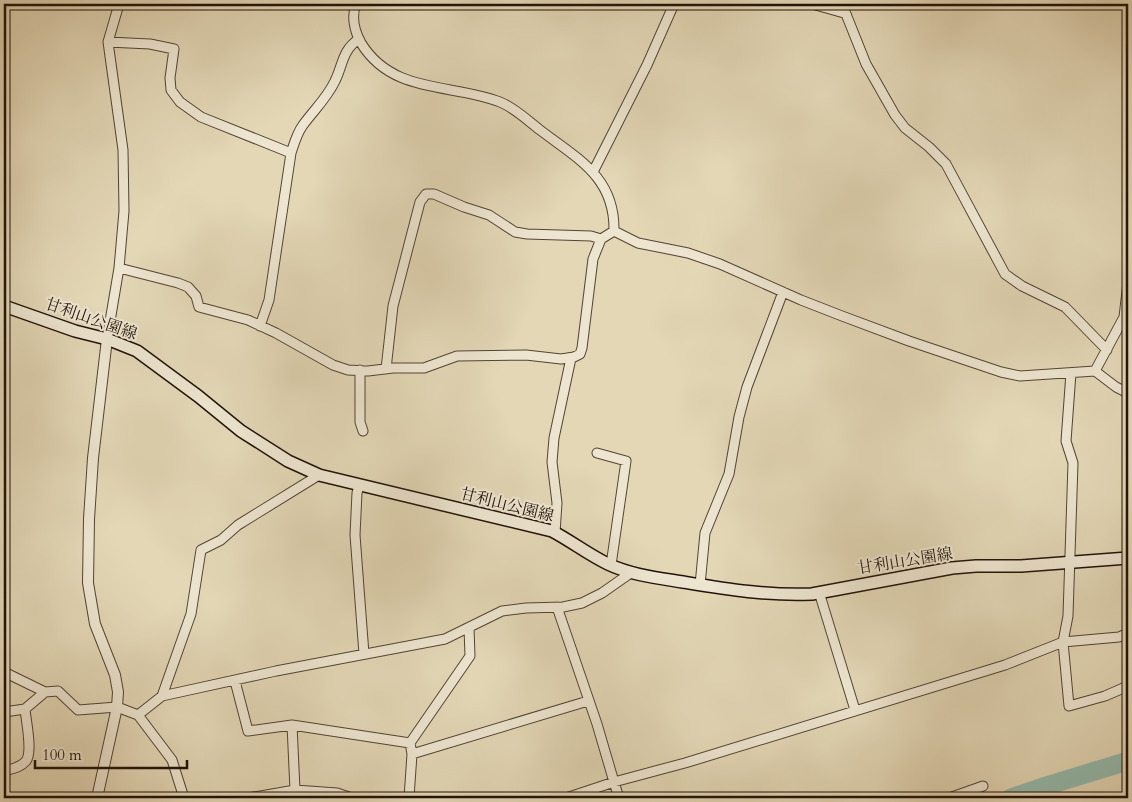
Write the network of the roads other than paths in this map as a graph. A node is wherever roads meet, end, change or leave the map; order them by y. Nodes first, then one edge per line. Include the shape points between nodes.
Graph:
1 (119, 4) edge
2 (674, 4) edge
3 (812, 4) edge
4 (354, 5) edge
5 (843, 8) edge
6 (358, 39) junction
7 (108, 42) junction
8 (291, 153) junction
9 (593, 172) junction
10 (614, 231) junction
11 (601, 239) junction
12 (119, 268) junction
13 (1128, 282) edge
14 (783, 292) junction
15 (4, 306) edge
16 (260, 326) junction
17 (107, 339) junction
18 (1107, 350) junction
19 (571, 358) junction
20 (386, 369) junction
21 (360, 370) junction
22 (1095, 371) junction
23 (1071, 373) junction
24 (1128, 393) edge
25 (363, 431) dead end
26 (597, 453) dead end
27 (319, 475) junction
28 (360, 486) junction
29 (554, 533) junction
30 (1128, 558) edge
31 (1069, 562) junction
32 (611, 565) junction
33 (632, 572) junction
34 (700, 585) junction
35 (819, 592) junction
36 (557, 607) junction
37 (469, 628) junction
38 (1128, 633) edge
39 (1063, 642) junction
40 (364, 654) junction
41 (4, 672) edge
42 (235, 681) junction
43 (1128, 686) edge
44 (45, 692) junction
45 (162, 696) junction
46 (588, 701) junction
47 (117, 707) junction
48 (25, 709) junction
49 (855, 710) junction
50 (4, 712) edge
51 (138, 715) junction
52 (292, 725) junction
53 (410, 743) junction
54 (412, 754) junction
55 (4, 771) edge
56 (614, 782) junction
57 (983, 786) dead end
58 (295, 790) junction
59 (97, 798) edge
60 (184, 798) edge
61 (248, 798) edge
62 (352, 798) edge
63 (409, 798) edge
64 (566, 798) edge
65 (619, 798) edge
66 (950, 798) edge

1 - 7 street
2 - 9 street
3 - 5 street
4 - 6 street
5 - 18 street via 866,64 895,114 946,164 1005,274 1065,307
6 - 8 street via 347,50 329,93 302,126
6 - 9 street via 374,60 407,80 483,96 515,109
7 - 8 street via 174,49 171,90 180,102 201,116
7 - 12 street via 123,150 124,211
8 - 16 street via 269,300
9 - 10 street via 608,194
10 - 11 street
10 - 14 street via 638,243 688,253 720,264
11 - 19 street via 593,259 582,348 580,354
11 - 20 street via 515,232 489,214 426,194 420,202 393,306
12 - 16 street via 188,287 200,307
12 - 17 street
13 - 18 street via 1124,317
14 - 23 street via 909,341 1001,372 1020,376
14 - 34 street via 747,387 729,474 706,533
15 - 17 main road, 甘利山公園線
16 - 21 street via 333,365
17 - 27 main road, 甘利山公園線 via 137,351 242,431 288,461
17 - 47 street via 93,458 88,583 95,624 115,676
18 - 22 street
19 - 20 street via 457,356 424,368
19 - 29 street via 554,438 552,462 557,503
20 - 21 street
21 - 25 street via 360,422
22 - 23 street
22 - 24 street
23 - 31 street via 1066,441 1073,463
26 - 32 street via 626,461
27 - 28 main road, 甘利山公園線
27 - 45 street via 202,550 191,614
28 - 29 main road, 甘利山公園線
28 - 40 street via 355,535
29 - 32 main road, 甘利山公園線
30 - 31 main road, 甘利山公園線
31 - 35 main road, 甘利山公園線 via 952,568
31 - 39 street via 1068,616
32 - 33 main road, 甘利山公園線
33 - 34 main road, 甘利山公園線
33 - 36 street via 582,603
34 - 35 main road, 甘利山公園線 via 773,595
35 - 49 street
36 - 37 street via 502,611
36 - 46 street
37 - 40 street via 445,639
37 - 53 street via 470,656
38 - 39 street via 1119,637
39 - 43 street via 1069,706
39 - 49 street via 1005,665
40 - 42 street
41 - 44 street
42 - 45 street
42 - 52 street via 248,732
44 - 47 street via 58,691 78,710
44 - 48 street
45 - 51 street
46 - 54 street
46 - 56 street
47 - 51 street
47 - 59 street
48 - 50 street
48 - 55 street via 29,750 26,760 16,768
49 - 56 street
51 - 60 street via 172,760
52 - 53 street
52 - 58 street
53 - 54 street
54 - 63 street
56 - 64 street
56 - 65 street
57 - 66 street
58 - 61 street
58 - 62 street via 337,793

